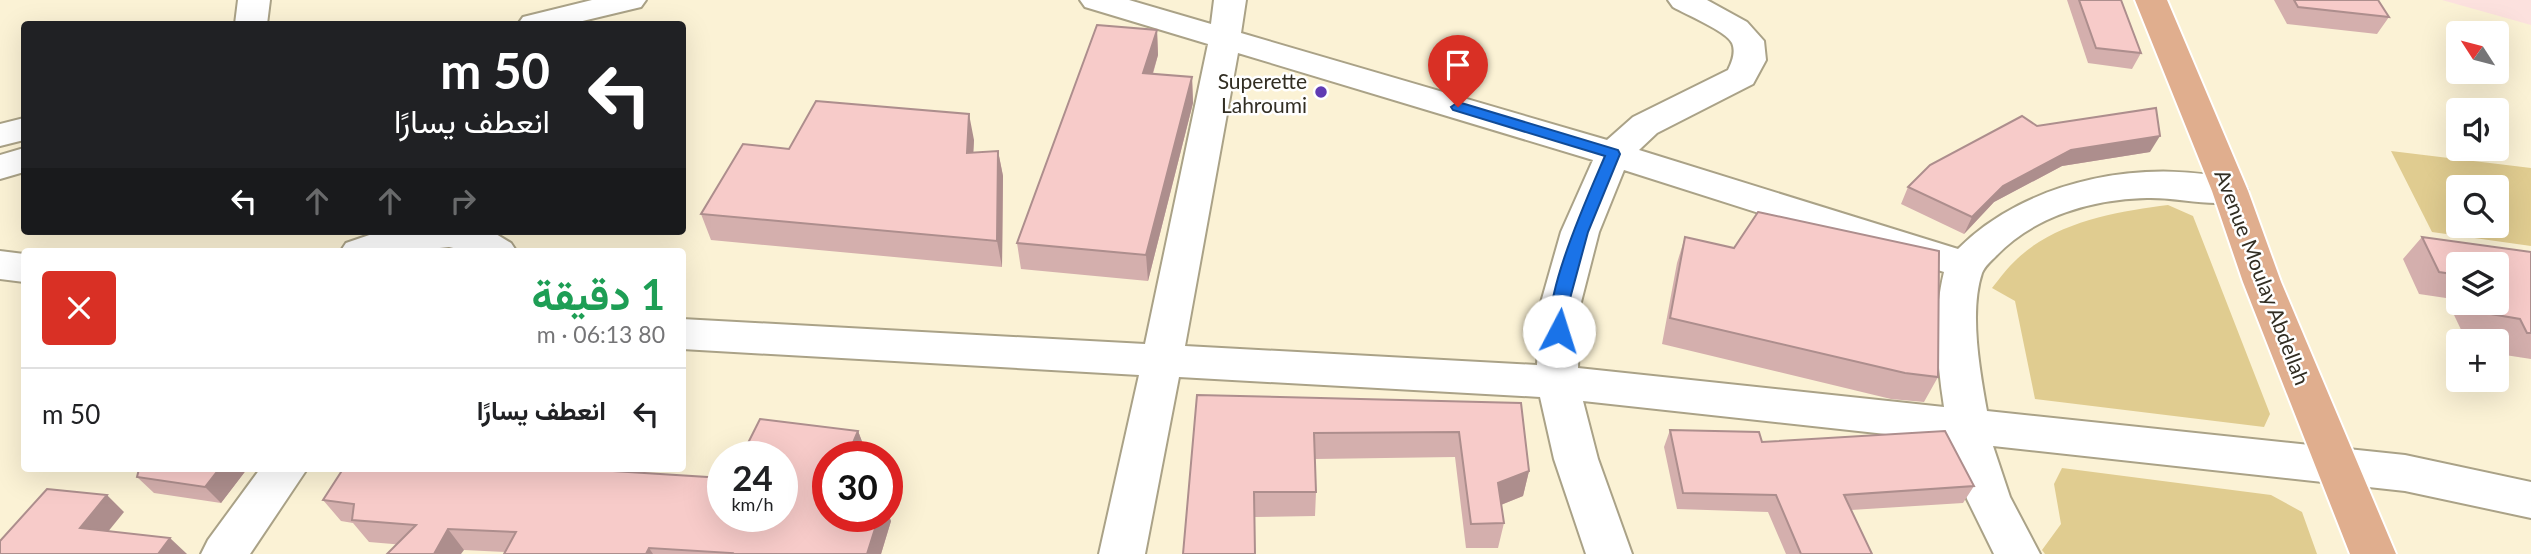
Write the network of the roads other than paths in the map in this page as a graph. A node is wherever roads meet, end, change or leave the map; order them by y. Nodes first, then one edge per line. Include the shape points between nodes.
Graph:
1 (254, 0) edge
2 (630, 0) edge
3 (1096, 0) edge
4 (1684, 0) edge
5 (2151, 0) edge
6 (591, 11) edge
7 (1228, 18) edge
8 (251, 21) edge
9 (547, 21) edge
10 (21, 130) edge
11 (0, 135) edge
12 (1613, 154) junction
13 (21, 161) edge
14 (0, 167) edge
15 (2230, 191) junction
16 (432, 235) edge
17 (454, 235) edge
18 (371, 248) edge
19 (490, 248) edge
20 (0, 265) edge
21 (1965, 265) junction
22 (21, 268) edge
23 (686, 334) edge
24 (1164, 360) junction
25 (1558, 382) junction
26 (1969, 425) junction
27 (2337, 465) junction
28 (283, 472) edge
29 (2531, 500) edge
30 (224, 554) edge
31 (1122, 554) edge
32 (1609, 554) edge
33 (2017, 554) edge
34 (2373, 554) edge

1 - 8 street
2 - 6 street
3 - 7 street
4 - 12 street via 1737,29 1748,41 1750,60 1741,77 1645,125
5 - 15 main road, Avenue Moulay Abdellah
6 - 9 street
7 - 12 street
7 - 24 street
10 - 11 street
12 - 21 street
12 - 25 street via 1580,232 1560,306
13 - 14 street
15 - 21 street via 2171,185 2088,192 2021,218 1992,237
15 - 27 main road, Avenue Moulay Abdellah
16 - 18 street
17 - 19 street
20 - 22 street
21 - 26 street via 1959,291 1957,358
23 - 24 street
24 - 25 street
24 - 31 street
25 - 26 street
25 - 32 street via 1576,459
26 - 27 street
26 - 33 street via 1989,499
27 - 29 street via 2405,473
27 - 34 main road, Avenue Moulay Abdellah
28 - 30 street

